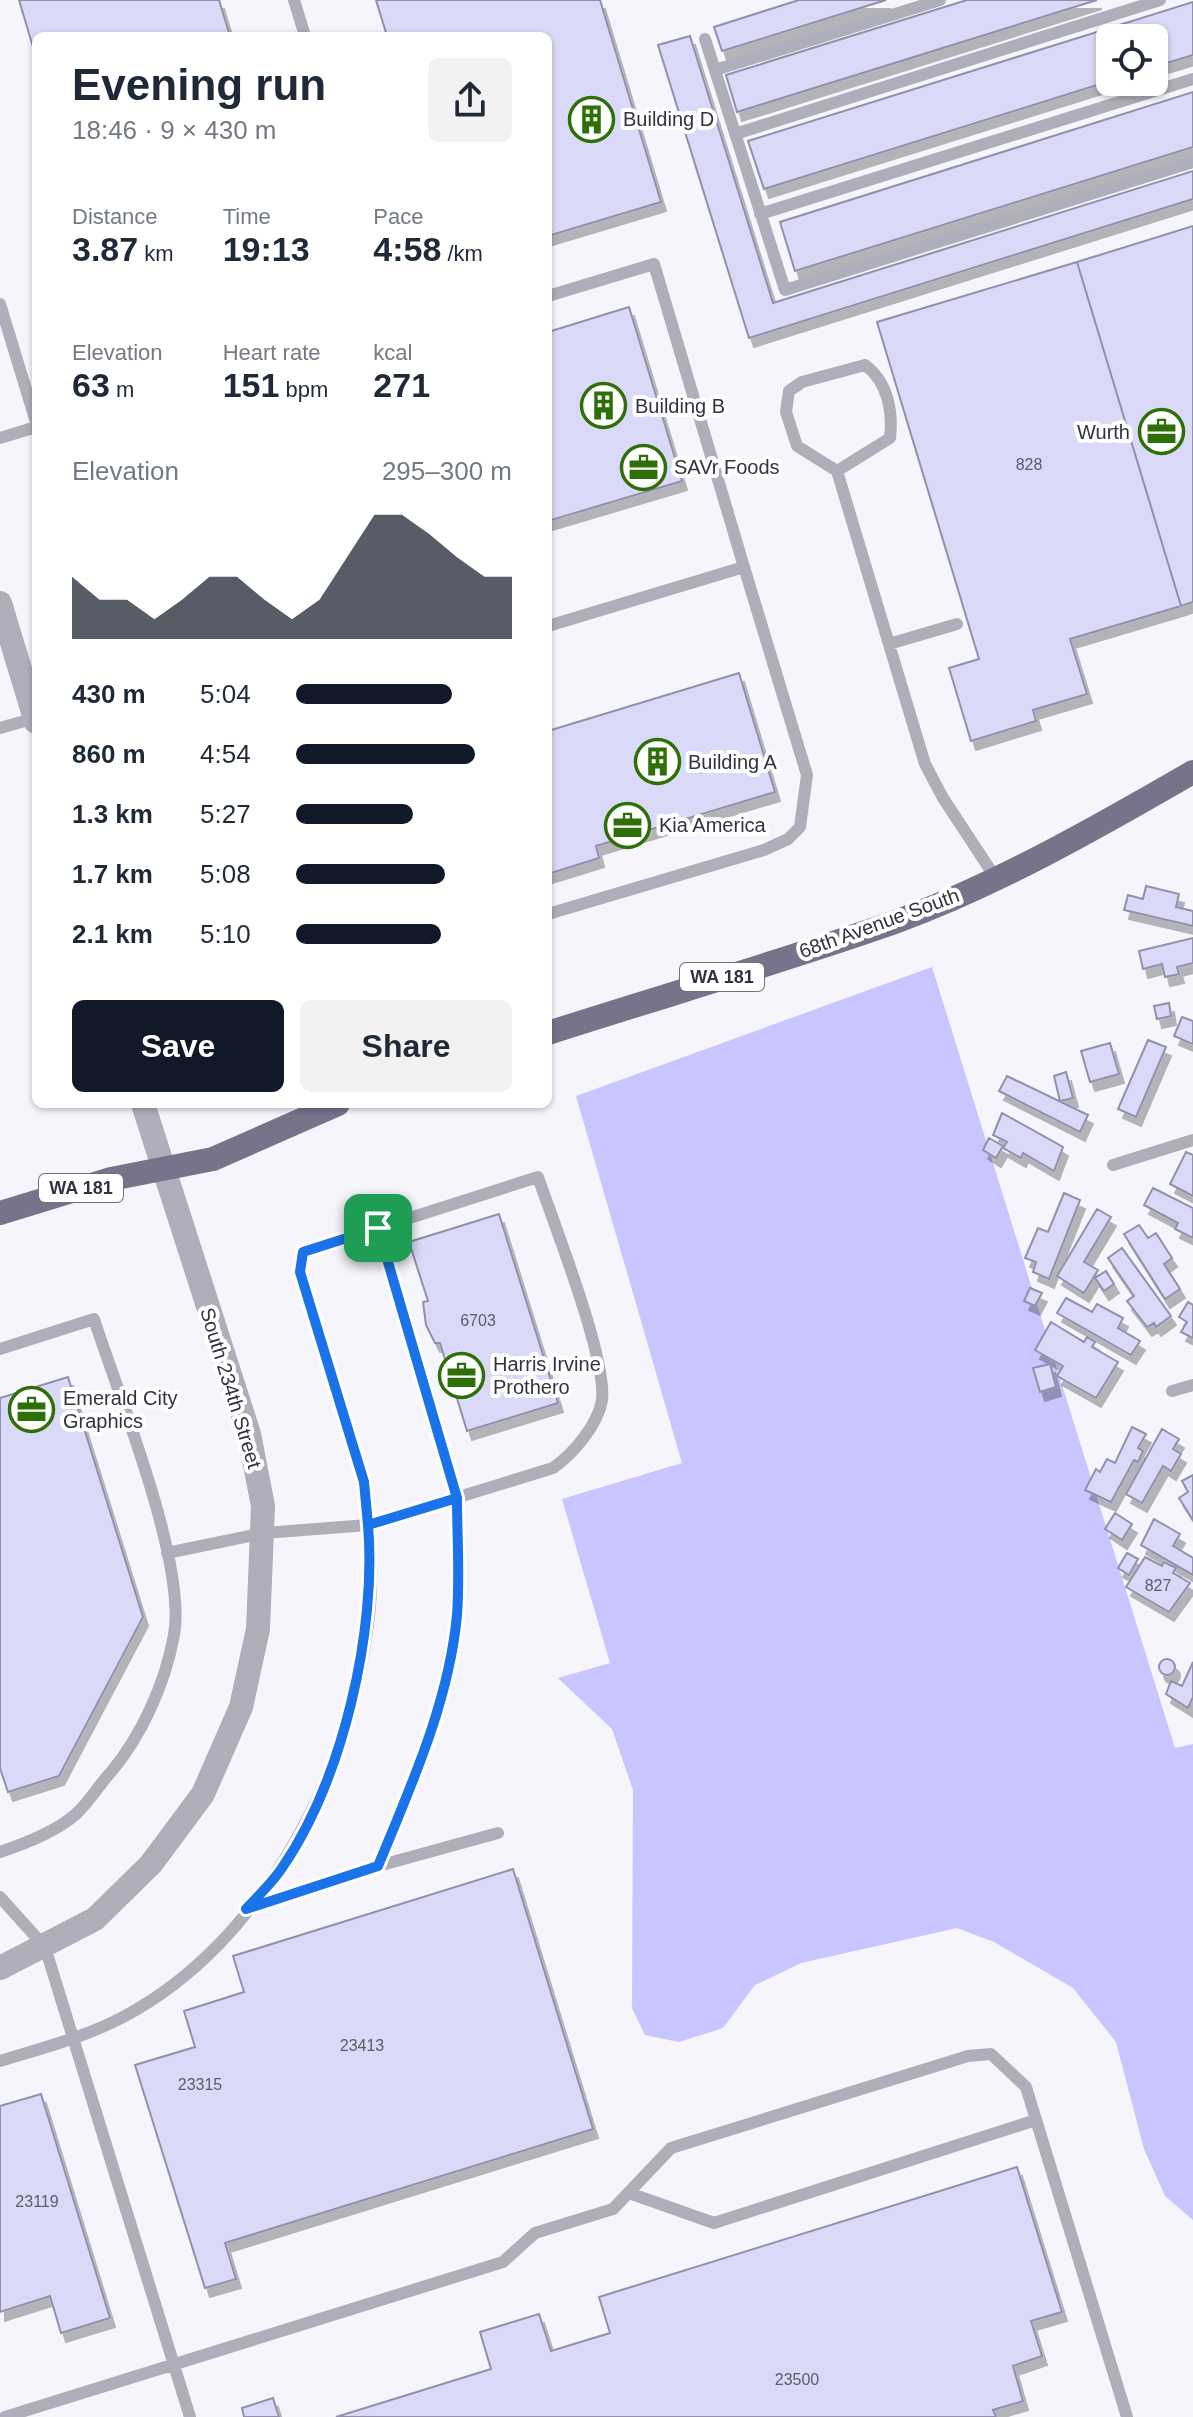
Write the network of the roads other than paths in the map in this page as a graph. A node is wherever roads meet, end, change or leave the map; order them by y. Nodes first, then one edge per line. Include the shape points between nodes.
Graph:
1 (294, 0) edge
2 (940, 0) edge
3 (1160, 0) edge
4 (304, 32) edge
5 (705, 39) dead end
6 (715, 70) junction
7 (1193, 79) edge
8 (735, 134) junction
9 (1193, 162) edge
10 (760, 214) junction
11 (552, 295) edge
12 (0, 304) edge
13 (32, 412) edge
14 (32, 426) edge
15 (0, 438) edge
16 (837, 471) junction
17 (744, 567) junction
18 (0, 603) edge
19 (957, 624) dead end
20 (552, 625) edge
21 (889, 644) junction
22 (32, 710) edge
23 (32, 721) edge
24 (0, 728) edge
25 (1193, 772) edge
26 (995, 877) junction
27 (552, 913) edge
28 (552, 1032) edge
29 (144, 1108) edge
30 (329, 1108) edge
31 (1193, 1140) edge
32 (1113, 1165) dead end
33 (163, 1169) junction
34 (0, 1213) edge
35 (378, 1228) junction
36 (0, 1349) edge
37 (1193, 1385) edge
38 (1172, 1391) dead end
39 (457, 1498) junction
40 (368, 1525) junction
41 (264, 1533) junction
42 (167, 1553) junction
43 (498, 1833) dead end
44 (0, 1852) edge
45 (378, 1866) junction
46 (0, 1897) edge
47 (246, 1909) junction
48 (45, 1947) junction
49 (0, 1968) edge
50 (74, 2038) junction
51 (0, 2061) edge
52 (1036, 2120) junction
53 (629, 2193) junction
54 (174, 2365) junction
55 (5, 2417) edge
56 (190, 2417) edge
57 (1127, 2417) edge

1 - 4 lane
2 - 6 lane
3 - 8 lane
5 - 6 lane
6 - 8 lane
7 - 10 lane
8 - 10 lane
9 - 10 lane via 785,290
11 - 17 lane via 654,264
12 - 13 lane
14 - 15 lane
16 - 16 lane via 797,446 786,412 789,391 802,382 865,365 886,394 890,438
16 - 21 lane
17 - 20 lane
17 - 27 lane via 807,775 800,827 764,850
18 - 22 street
19 - 21 lane
21 - 26 lane via 925,764
23 - 24 lane
25 - 26 main road, 68th Avenue South / WA 181
26 - 28 main road, 68th Avenue South / WA 181 via 896,921
29 - 33 street, South 234th Street
30 - 33 main road, WA 181 via 213,1159
31 - 32 lane
33 - 34 main road, WA 181
33 - 41 street, South 234th Street via 249,1434
35 - 39 lane
35 - 39 lane via 538,1177 597,1359 602,1401 576,1452 553,1468
35 - 40 lane via 303,1252 300,1272 364,1482
36 - 42 lane via 94,1319
37 - 38 lane
39 - 40 lane
39 - 45 lane via 457,1615 444,1681 423,1757
40 - 41 lane
40 - 47 lane via 368,1625 349,1710 317,1801 282,1868
41 - 42 lane
41 - 48 street, South 234th Street via 258,1629 241,1707 203,1794 151,1864 95,1919
42 - 44 lane via 174,1581 175,1634 153,1705 124,1757 75,1815
43 - 45 lane
45 - 47 lane
46 - 48 lane
47 - 50 lane via 211,1952 173,1984 126,2016
48 - 49 street, South 234th Street
48 - 50 lane
50 - 51 lane
50 - 54 lane
52 - 53 lane via 714,2223
52 - 53 lane via 1026,2087 1009,2068 991,2054 968,2056 671,2148
52 - 57 lane
53 - 54 lane via 613,2209 535,2233 503,2262
54 - 55 lane
54 - 56 lane

